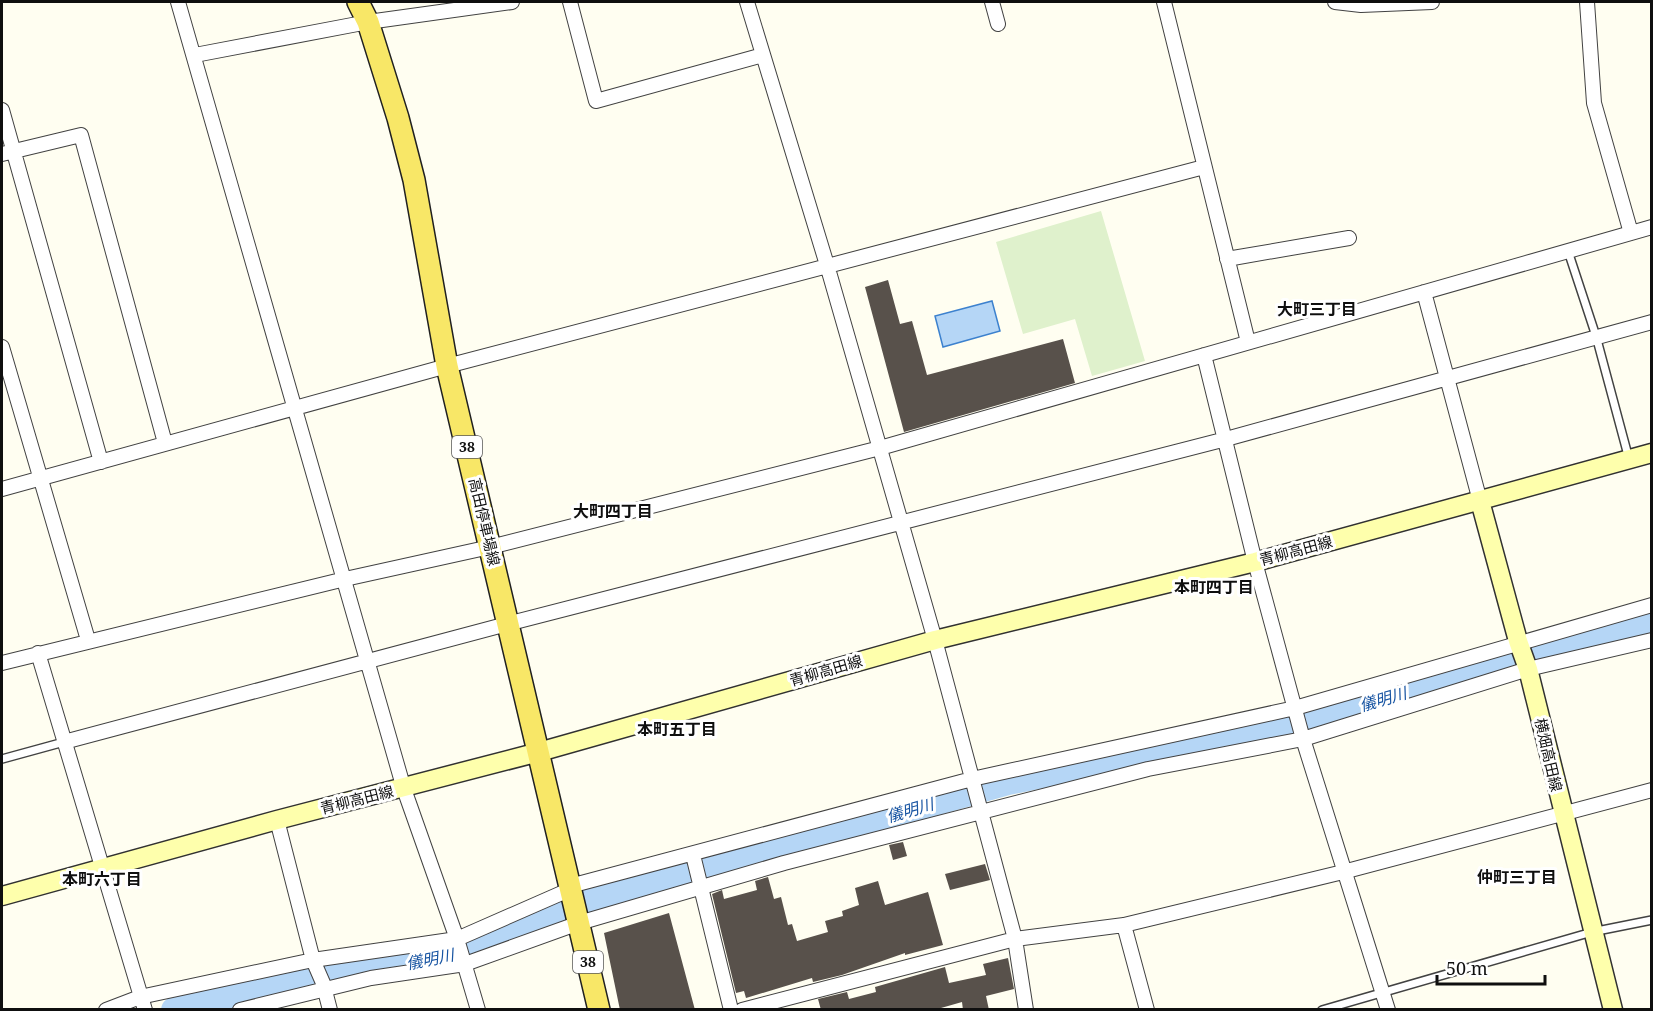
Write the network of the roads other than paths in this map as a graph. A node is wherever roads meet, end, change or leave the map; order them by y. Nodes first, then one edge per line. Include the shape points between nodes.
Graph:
1 (178, 2) edge
2 (358, 2) edge
3 (512, 2) edge
4 (570, 2) edge
5 (747, 2) edge
6 (992, 2) edge
7 (1164, 2) edge
8 (1335, 2) edge
9 (1432, 2) edge
10 (1587, 2) edge
11 (368, 22) junction
12 (998, 24) dead end
13 (195, 55) junction
14 (763, 55) junction
15 (2, 110) edge
16 (7, 152) edge
17 (1204, 167) junction
18 (1652, 226) edge
19 (1631, 233) junction
20 (1349, 238) dead end
21 (1568, 251) junction
22 (1227, 259) junction
23 (827, 265) junction
24 (1424, 292) junction
25 (1652, 322) edge
26 (1596, 336) junction
27 (1248, 342) junction
28 (2, 347) edge
29 (1204, 355) junction
30 (447, 366) junction
31 (1446, 377) junction
32 (294, 409) junction
33 (1226, 439) junction
34 (165, 443) junction
35 (880, 448) junction
36 (1652, 453) edge
37 (1629, 459) junction
38 (101, 462) junction
39 (42, 478) junction
40 (2, 489) edge
41 (1480, 501) junction
42 (900, 522) junction
43 (490, 547) junction
44 (1255, 562) junction
45 (345, 579) junction
46 (1652, 605) edge
47 (507, 624) junction
48 (88, 640) junction
49 (935, 640) junction
50 (1652, 640) edge
51 (1518, 642) junction
52 (38, 653) junction
53 (369, 661) junction
54 (2, 663) edge
55 (1527, 668) junction
56 (1295, 708) junction
57 (1303, 736) junction
58 (64, 742) junction
59 (539, 752) junction
60 (2, 759) edge
61 (972, 779) junction
62 (404, 789) junction
63 (1652, 790) edge
64 (980, 808) junction
65 (1562, 813) junction
66 (277, 820) junction
67 (694, 858) junction
68 (102, 868) junction
69 (1343, 872) junction
70 (701, 886) junction
71 (2, 896) edge
72 (574, 901) junction
73 (1652, 920) edge
74 (1124, 925) junction
75 (1592, 932) junction
76 (457, 939) junction
77 (1015, 939) junction
78 (313, 960) junction
79 (465, 964) junction
80 (324, 986) junction
81 (1383, 992) junction
82 (143, 1003) edge
83 (105, 1010) edge
84 (240, 1010) edge
85 (330, 1010) edge
86 (478, 1010) edge
87 (599, 1010) edge
88 (731, 1010) edge
89 (742, 1010) edge
90 (1026, 1010) edge
91 (1147, 1010) edge
92 (1322, 1010) edge
93 (1388, 1010) edge
94 (1613, 1010) edge

1 - 13 street
2 - 11 main road, 高田停車場線 / 38
3 - 11 street
4 - 14 street via 596,101
5 - 14 street
6 - 12 street
7 - 17 street
8 - 9 street
10 - 19 street via 1594,104
11 - 13 street
11 - 30 main road, 高田停車場線 / 38 via 414,180
13 - 32 street
14 - 23 street
15 - 16 street
16 - 34 street via 81,135
16 - 38 street
17 - 22 street
17 - 23 street
18 - 19 street
19 - 21 street
20 - 22 street
21 - 24 street
21 - 26 lane
22 - 27 street
23 - 30 street
23 - 35 street
24 - 27 street
24 - 31 street
25 - 26 street
26 - 31 street
26 - 37 lane
27 - 29 street
28 - 39 street
29 - 33 street
29 - 35 street
30 - 32 street
30 - 43 main road, 高田停車場線 / 38
31 - 33 street
31 - 41 street
32 - 34 street
32 - 45 street
33 - 42 street
33 - 44 street
34 - 38 street
35 - 42 street
35 - 43 street
36 - 37 main road, 青柳高田線
37 - 41 main road, 青柳高田線
38 - 39 street
39 - 40 street
39 - 48 street
41 - 44 main road, 青柳高田線
41 - 51 main road, 横畑高田線
42 - 47 street
42 - 49 street
43 - 45 street
43 - 47 main road, 高田停車場線 / 38
44 - 49 main road, 青柳高田線
44 - 56 street
45 - 48 street
45 - 53 street
46 - 51 street
47 - 53 street
47 - 59 main road, 高田停車場線 / 38
48 - 52 street
49 - 59 main road, 青柳高田線
49 - 61 street
50 - 55 street
51 - 55 main road, 横畑高田線
51 - 56 street
52 - 54 street
52 - 58 street
53 - 58 street
53 - 62 street
55 - 57 street
55 - 65 main road, 横畑高田線
56 - 57 street
56 - 61 street
57 - 64 street
57 - 69 street
58 - 60 lane
58 - 68 street
59 - 62 main road, 青柳高田線
59 - 72 main road, 高田停車場線 / 38
61 - 64 street
61 - 67 street
62 - 66 main road, 青柳高田線
62 - 76 street
63 - 65 street
64 - 70 street
64 - 77 street
65 - 69 street
65 - 75 main road, 横畑高田線
66 - 68 main road, 青柳高田線
66 - 78 street
67 - 70 street
67 - 72 street
68 - 71 main road, 青柳高田線
68 - 82 street
69 - 74 street
69 - 81 street
70 - 72 street
70 - 88 street
72 - 76 street
72 - 79 street
72 - 87 main road, 高田停車場線 / 38
73 - 75 lane
74 - 77 street
74 - 91 street
75 - 81 lane
75 - 94 main road, 横畑高田線
76 - 78 street
76 - 79 street
77 - 89 street
77 - 90 street
78 - 80 street
78 - 82 street
79 - 80 street
79 - 86 street
80 - 84 street
80 - 85 street
81 - 92 lane
81 - 93 street
82 - 83 street

